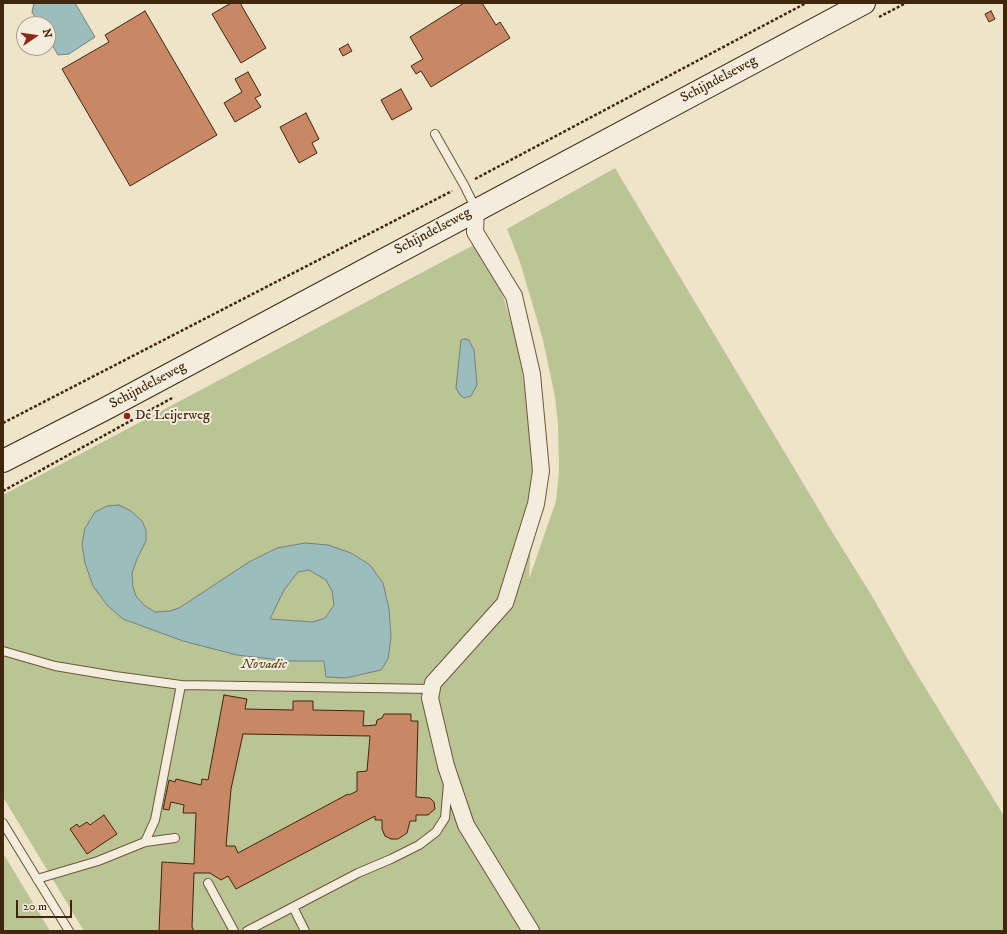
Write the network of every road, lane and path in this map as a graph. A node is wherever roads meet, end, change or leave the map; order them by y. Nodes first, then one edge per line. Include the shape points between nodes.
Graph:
1 (806, 3) edge
2 (864, 3) edge
3 (435, 134) dead end
4 (464, 185) junction
5 (476, 209) junction
6 (3, 423) edge
7 (3, 461) edge
8 (3, 651) edge
9 (181, 685) junction
10 (432, 689) junction
11 (449, 775) junction
12 (3, 823) edge
13 (175, 838) dead end
14 (145, 842) junction
15 (37, 879) junction
16 (208, 883) dead end
17 (293, 907) junction
18 (69, 931) edge
19 (234, 931) edge
20 (247, 931) edge
21 (305, 931) edge
22 (531, 931) edge

1 - 4 path
2 - 5 main road, Schijndelseweg
3 - 4 lane
4 - 5 lane
4 - 6 path
5 - 7 main road, Schijndelseweg via 105,409
5 - 10 street via 475,232 514,296 532,374 541,471 536,504 504,603 433,683
8 - 9 lane via 55,666
9 - 10 lane
9 - 14 lane via 156,820
10 - 11 street via 430,698
11 - 17 lane via 445,818 436,832 419,845
11 - 22 street via 466,825
12 - 15 lane
13 - 14 lane
14 - 15 lane via 98,861
15 - 18 lane
16 - 19 lane
17 - 20 lane
17 - 21 lane

